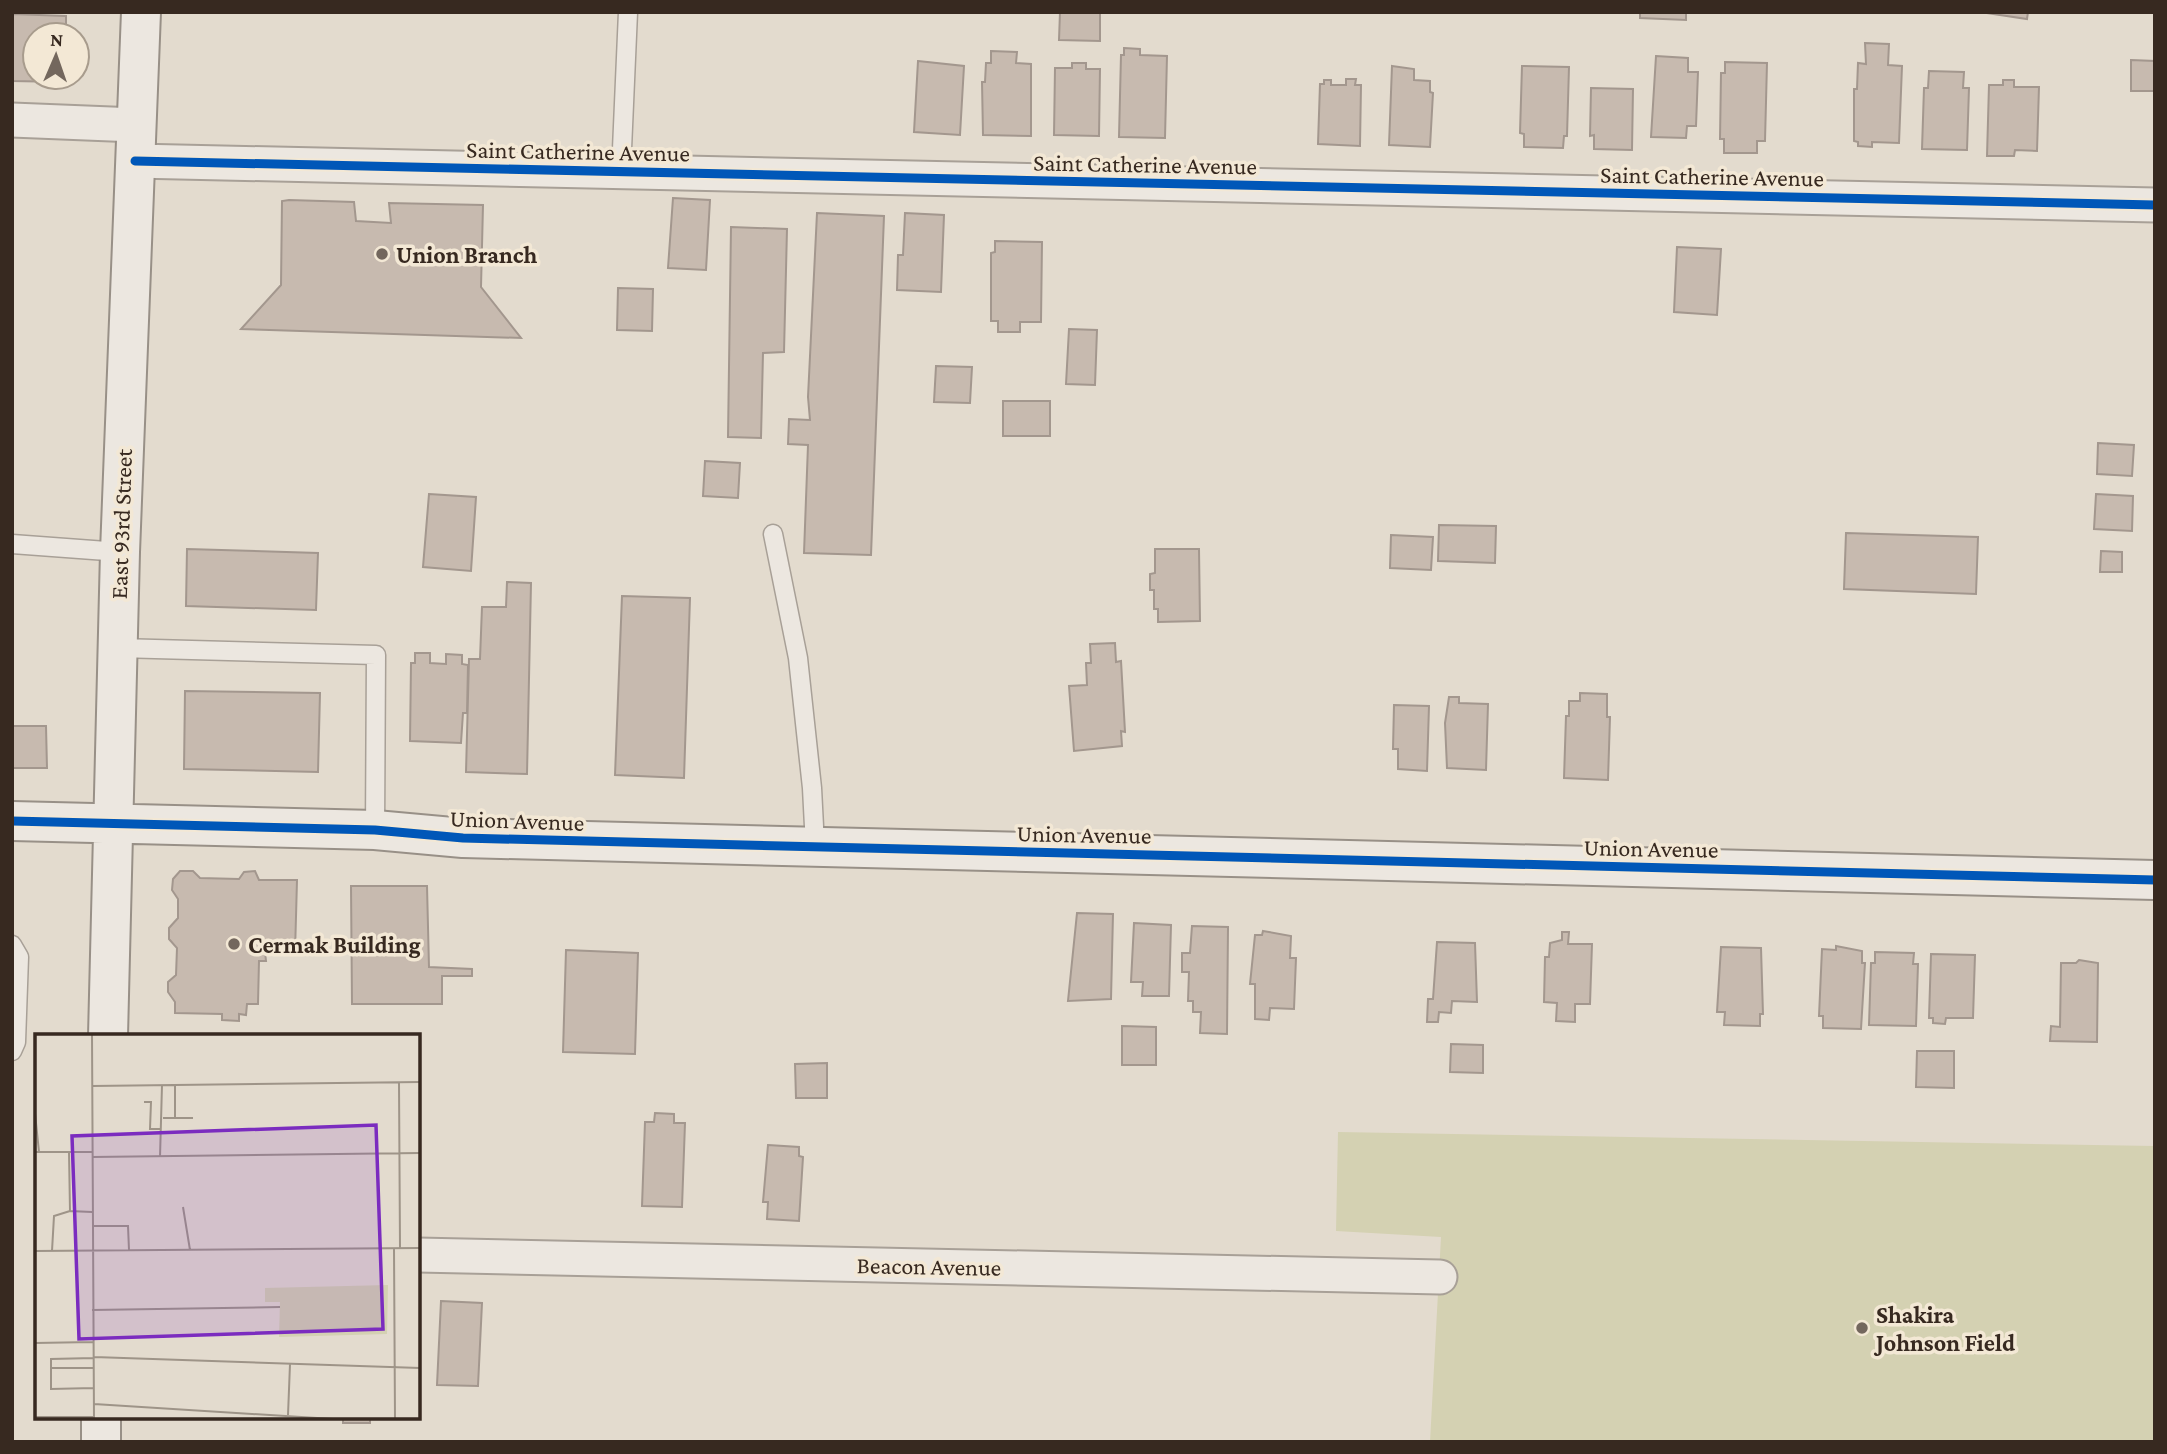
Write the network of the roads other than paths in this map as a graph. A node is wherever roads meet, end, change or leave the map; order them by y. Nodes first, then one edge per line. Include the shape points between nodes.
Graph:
1 (141, 12) edge
2 (628, 12) edge
3 (12, 120) edge
4 (135, 143) junction
5 (621, 172) junction
6 (2155, 205) edge
7 (772, 534) dead end
8 (12, 544) edge
9 (120, 552) junction
10 (118, 648) junction
11 (12, 821) edge
12 (115, 824) junction
13 (375, 830) junction
14 (815, 846) junction
15 (2155, 880) edge
16 (12, 945) edge
17 (108, 1034) edge
18 (12, 1051) edge
19 (420, 1255) edge
20 (1440, 1277) dead end
21 (101, 1419) edge
22 (101, 1442) edge

1 - 4 main road, East 93rd Street
2 - 5 lane
3 - 4 street, Saint Catherine Avenue
4 - 5 street, Saint Catherine Avenue
4 - 9 main road, East 93rd Street
5 - 6 street, Saint Catherine Avenue
7 - 14 lane via 799,658
8 - 9 lane
9 - 10 main road, East 93rd Street
10 - 12 main road, East 93rd Street
10 - 13 lane via 376,655
11 - 12 main road, Union Avenue
12 - 13 main road, Union Avenue
12 - 17 main road, East 93rd Street
13 - 14 main road, Union Avenue via 463,838
14 - 15 main road, Union Avenue
16 - 18 lane via 19,957
19 - 20 street, Beacon Avenue
21 - 22 main road

